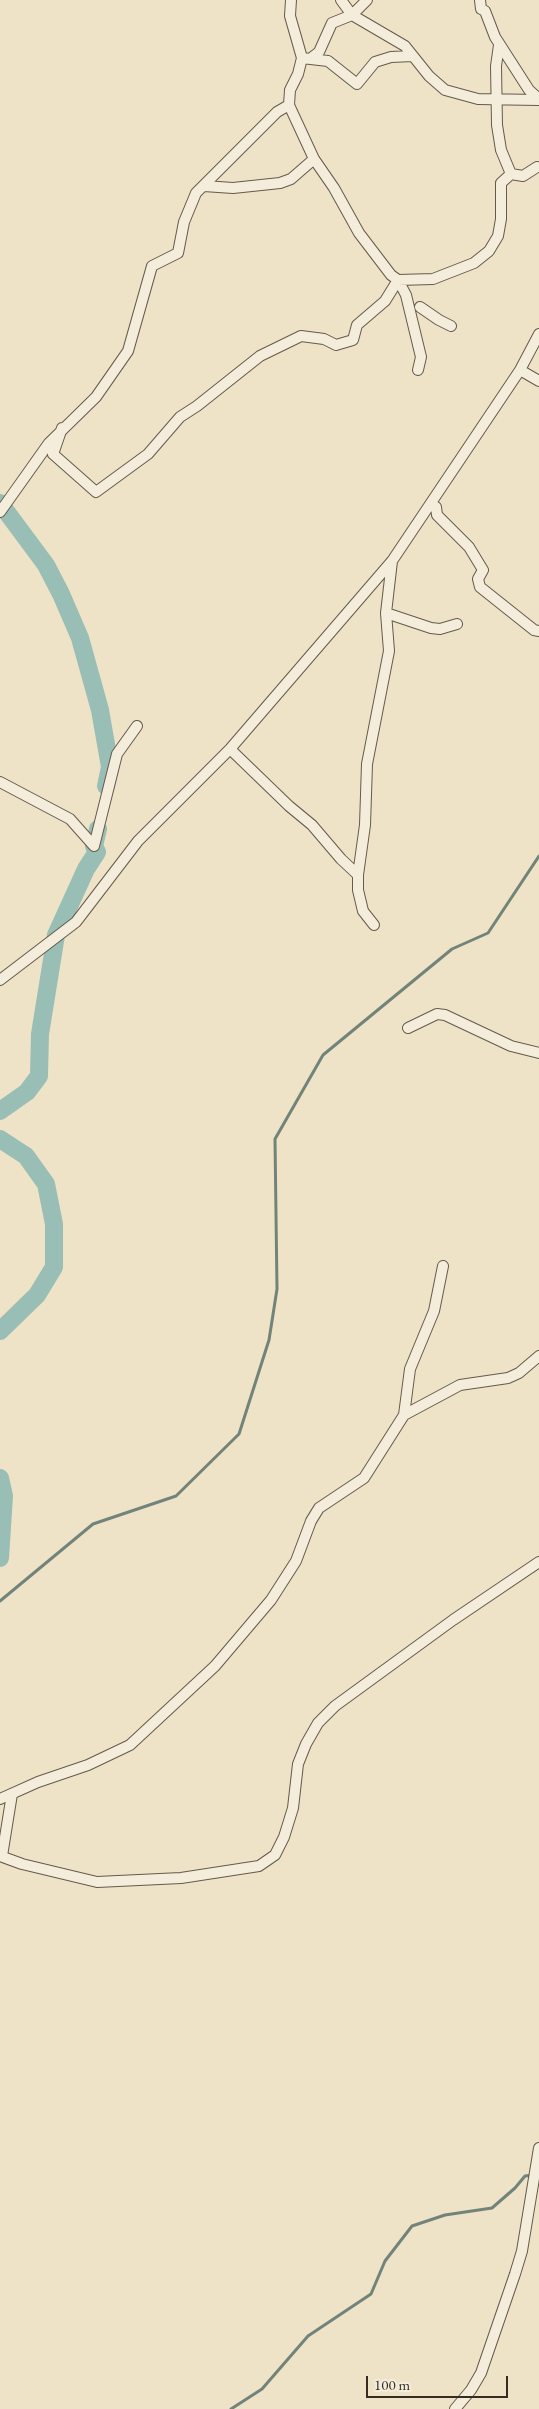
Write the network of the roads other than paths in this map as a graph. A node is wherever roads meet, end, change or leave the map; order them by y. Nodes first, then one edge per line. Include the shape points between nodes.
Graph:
1 (291, 0) edge
2 (341, 0) edge
3 (367, 0) edge
4 (480, 0) edge
5 (352, 15) junction
6 (499, 45) junction
7 (413, 56) junction
8 (306, 59) junction
9 (496, 100) junction
10 (539, 100) edge
11 (288, 105) junction
12 (314, 160) junction
13 (537, 167) dead end
14 (511, 174) junction
15 (204, 186) junction
16 (398, 280) junction
17 (420, 306) dead end
18 (451, 326) dead end
19 (539, 334) edge
20 (418, 370) dead end
21 (520, 370) junction
22 (539, 381) edge
23 (62, 428) junction
24 (436, 507) dead end
25 (0, 512) edge
26 (392, 561) junction
27 (386, 613) junction
28 (457, 624) dead end
29 (539, 631) edge
30 (137, 726) dead end
31 (230, 749) junction
32 (0, 782) edge
33 (358, 875) junction
34 (374, 925) dead end
35 (0, 980) edge
36 (408, 1028) dead end
37 (539, 1053) edge
38 (443, 1266) dead end
39 (539, 1356) edge
40 (530, 1365) junction
41 (539, 1373) edge
42 (404, 1415) junction
43 (539, 1562) edge
44 (12, 1794) junction
45 (0, 1799) edge
46 (1, 1856) edge
47 (539, 2148) edge
48 (454, 2409) edge

1 - 8 street via 290,16
2 - 5 street
3 - 5 street
4 - 6 street via 481,9 485,11
5 - 7 street via 405,46
5 - 8 street via 332,24 318,52
6 - 9 street
6 - 10 street
7 - 8 street via 374,62 357,84 328,61
7 - 9 street via 445,90 470,98
8 - 11 street via 290,90
9 - 10 street
9 - 14 street via 498,140
11 - 12 street
11 - 15 street via 277,112
12 - 15 street via 296,176 280,183 233,188
12 - 16 street via 366,244
13 - 14 street via 524,176
14 - 16 street via 501,183 500,228 489,251 474,263 433,279
15 - 23 street via 196,193 184,222 178,253 152,266 128,351 96,397
16 - 20 street via 409,303 421,357
16 - 23 street via 386,301 357,325 353,340 336,345 324,339 301,336 260,356 180,417 148,454 96,492 54,454
17 - 18 street
19 - 21 street
21 - 22 street
21 - 26 street
23 - 25 street
24 - 29 street via 437,516 469,547 484,570 478,579 480,587
26 - 27 street
26 - 31 street
27 - 28 street via 431,628
27 - 33 street via 389,651 367,764 365,825
30 - 32 street via 117,754 94,846 70,819
31 - 33 street via 312,825
31 - 35 street via 138,841 76,922
33 - 34 street via 363,911
36 - 37 street via 437,1014 445,1015 511,1046
38 - 42 street via 434,1311 410,1369
39 - 40 street
40 - 41 street
40 - 42 street via 508,1378 460,1385
42 - 44 street via 364,1478 319,1508 285,1581 214,1666 130,1745
43 - 46 street via 335,1706 318,1723 298,1764 292,1808 284,1836 274,1855 259,1866 181,1878 97,1882
44 - 45 street
44 - 46 street
47 - 48 street via 516,2274 481,2373

